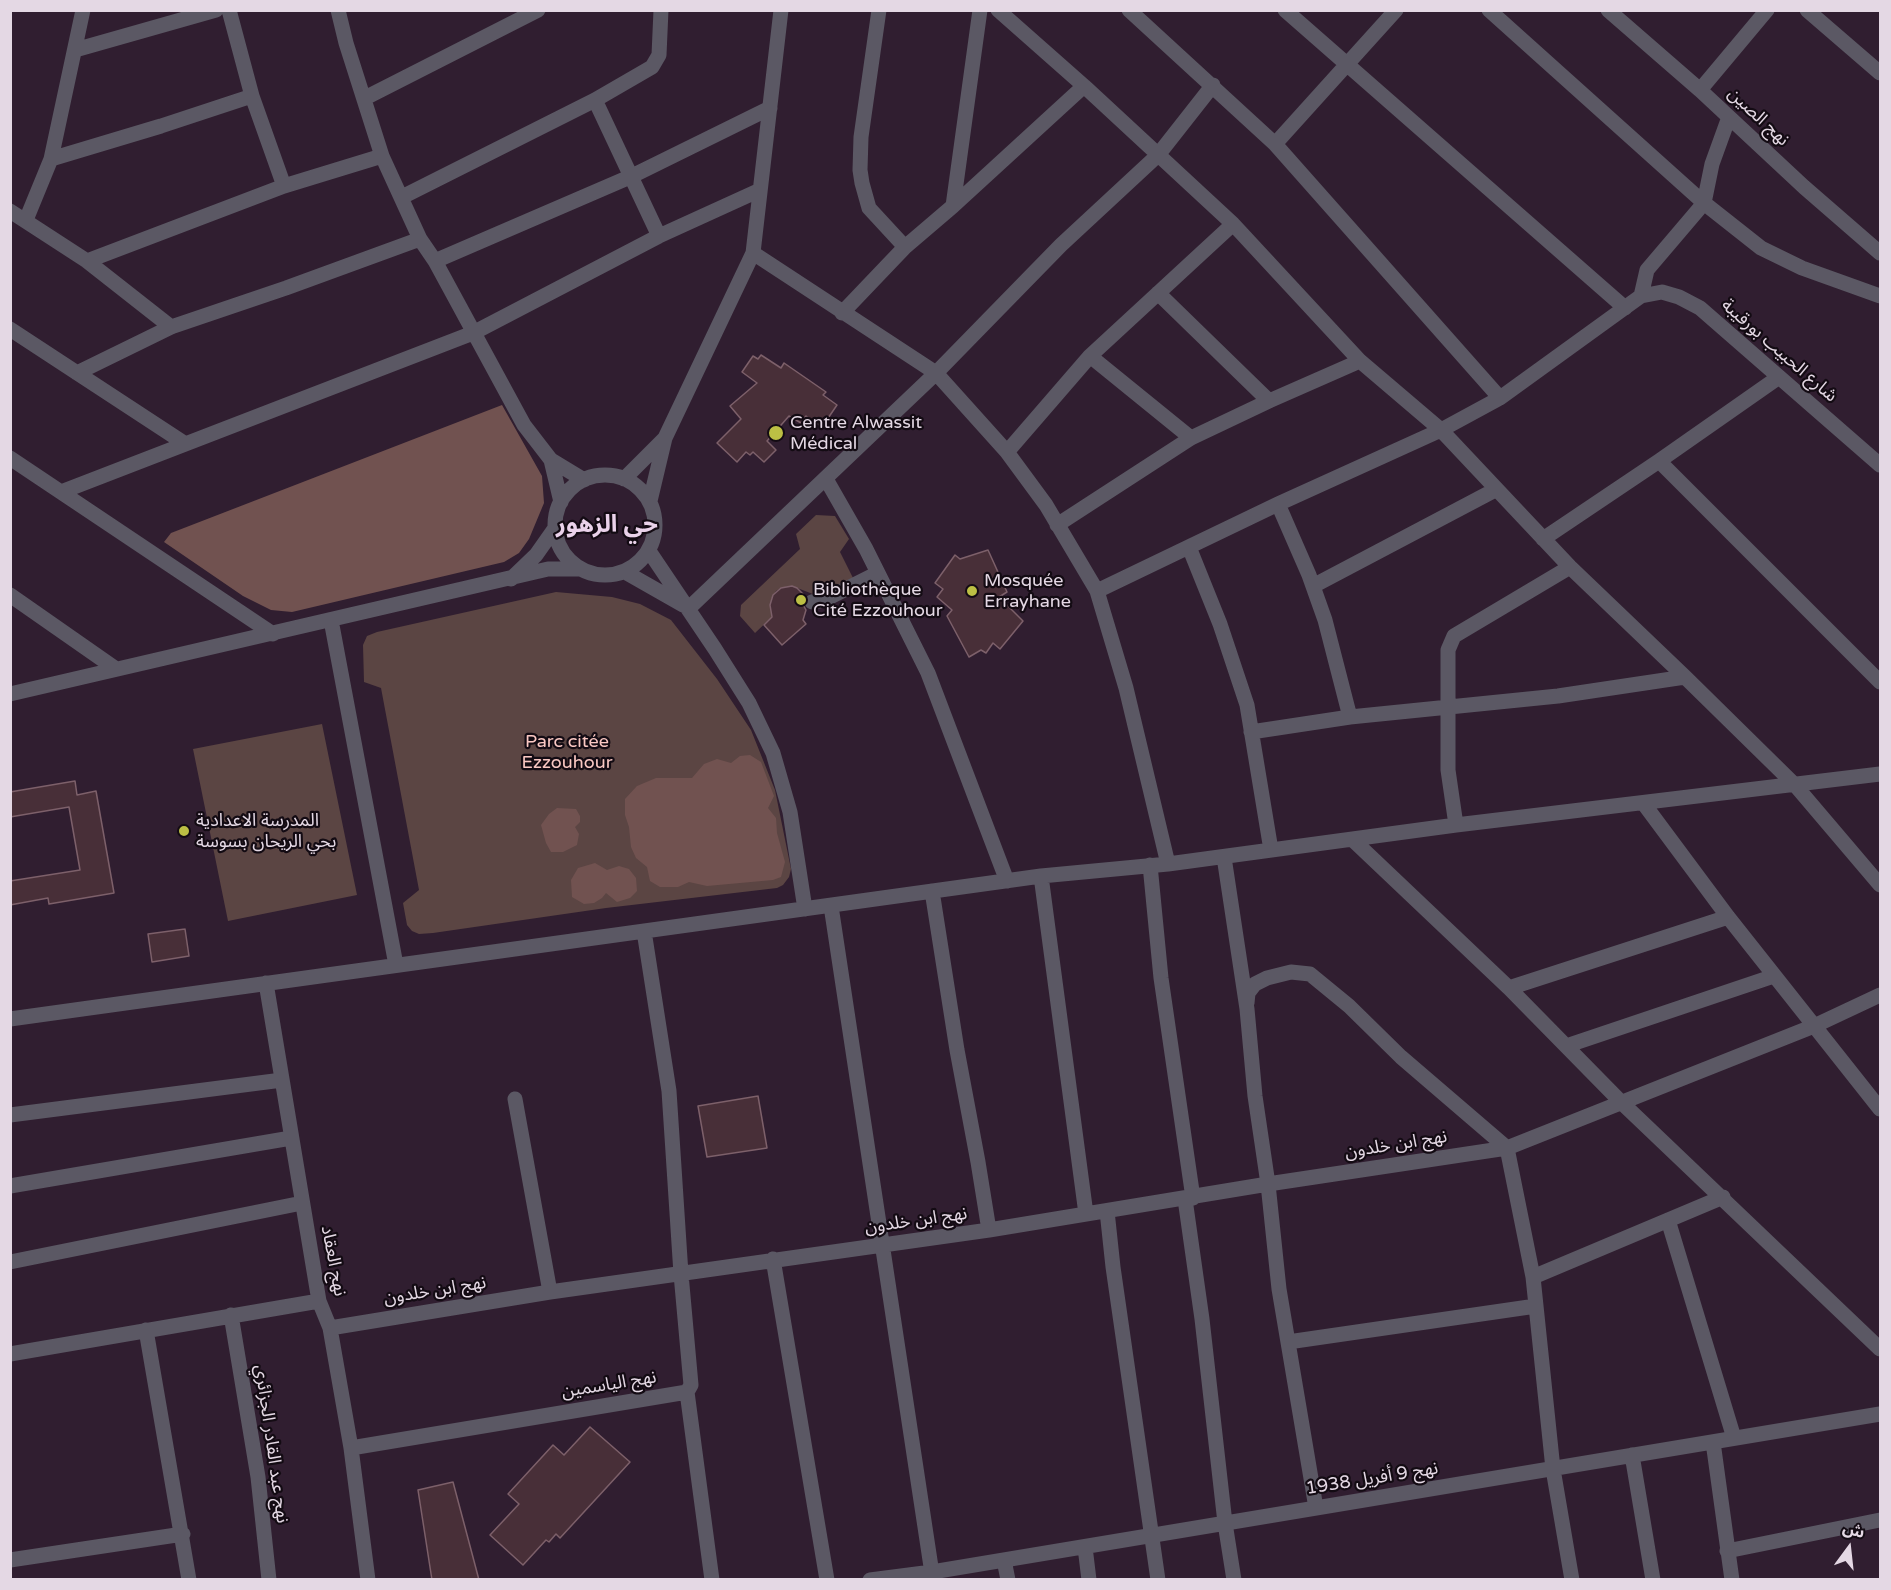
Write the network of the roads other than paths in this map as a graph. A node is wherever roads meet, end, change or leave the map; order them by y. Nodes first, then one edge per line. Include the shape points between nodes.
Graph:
1 (83, 10) edge
2 (216, 10) edge
3 (229, 10) edge
4 (339, 10) edge
5 (538, 10) edge
6 (661, 10) edge
7 (781, 10) edge
8 (879, 10) edge
9 (980, 10) edge
10 (998, 10) edge
11 (1129, 10) edge
12 (1285, 10) edge
13 (1396, 10) edge
14 (1489, 10) edge
15 (1608, 10) edge
16 (1767, 10) edge
17 (1808, 10) edge
18 (75, 50) junction
19 (1346, 66) junction
20 (1881, 73) edge
21 (1213, 85) junction
22 (1084, 86) junction
23 (1700, 90) junction
24 (252, 96) junction
25 (365, 98) junction
26 (595, 100) junction
27 (770, 108) junction
28 (1729, 117) junction
29 (1275, 144) junction
30 (1158, 155) junction
31 (382, 156) junction
32 (51, 159) junction
33 (632, 176) junction
34 (284, 186) junction
35 (760, 190) junction
36 (402, 197) junction
37 (1704, 203) junction
38 (953, 206) junction
39 (10, 211) edge
40 (26, 220) junction
41 (1233, 224) junction
42 (659, 237) junction
43 (420, 239) junction
44 (905, 247) junction
45 (753, 253) junction
46 (1881, 253) edge
47 (87, 261) junction
48 (435, 261) junction
49 (1158, 293) junction
50 (1641, 296) junction
51 (1881, 296) edge
52 (1625, 308) junction
53 (842, 313) junction
54 (171, 327) junction
55 (10, 329) edge
56 (473, 333) junction
57 (1090, 356) junction
58 (1360, 361) junction
59 (77, 373) junction
60 (936, 373) junction
61 (1779, 377) junction
62 (1500, 398) junction
63 (1269, 401) junction
64 (1441, 430) junction
65 (665, 438) junction
66 (1191, 438) junction
67 (184, 443) junction
68 (1007, 452) junction
69 (10, 458) edge
70 (551, 460) junction
71 (1659, 461) junction
72 (1881, 465) edge
73 (624, 479) junction
74 (826, 479) junction
75 (584, 480) junction
76 (1496, 490) junction
77 (61, 492) junction
78 (650, 501) junction
79 (561, 502) junction
80 (1278, 504) junction
81 (1058, 525) junction
82 (555, 528) junction
83 (1543, 539) junction
84 (1189, 547) junction
85 (649, 551) junction
86 (1570, 567) junction
87 (581, 569) junction
88 (625, 572) junction
89 (878, 573) junction
90 (511, 579) junction
91 (1313, 586) junction
92 (1097, 591) junction
93 (10, 595) edge
94 (812, 602) dead end
95 (688, 609) junction
96 (332, 620) junction
97 (273, 634) junction
98 (116, 669) junction
99 (1685, 677) junction
100 (1881, 682) edge
101 (10, 694) edge
102 (1449, 708) junction
103 (1350, 717) junction
104 (1251, 732) junction
105 (1881, 774) edge
106 (1796, 785) junction
107 (1644, 804) junction
108 (1456, 825) junction
109 (1353, 840) junction
110 (1271, 850) junction
111 (1224, 857) junction
112 (1168, 864) junction
113 (1150, 865) junction
114 (1041, 876) junction
115 (1007, 881) junction
116 (1881, 885) edge
117 (932, 891) junction
118 (831, 906) junction
119 (805, 909) junction
120 (1728, 917) junction
121 (644, 931) junction
122 (396, 965) junction
123 (1774, 976) junction
124 (266, 983) junction
125 (1509, 988) junction
126 (1881, 995) edge
127 (1247, 1009) junction
128 (10, 1018) edge
129 (1814, 1026) junction
130 (1566, 1046) junction
131 (282, 1080) junction
132 (515, 1099) dead end
133 (1621, 1102) junction
134 (1881, 1109) edge
135 (10, 1114) edge
136 (291, 1138) junction
137 (1508, 1148) junction
138 (1268, 1185) junction
139 (10, 1186) edge
140 (1723, 1197) junction
141 (1189, 1199) junction
142 (302, 1203) junction
143 (1107, 1211) junction
144 (1086, 1214) junction
145 (1668, 1220) junction
146 (989, 1230) junction
147 (882, 1245) junction
148 (773, 1259) junction
149 (10, 1262) edge
150 (681, 1274) junction
151 (1533, 1277) junction
152 (550, 1292) junction
153 (319, 1301) junction
154 (1536, 1306) junction
155 (231, 1315) junction
156 (330, 1328) junction
157 (146, 1330) junction
158 (1288, 1342) junction
159 (1881, 1349) edge
160 (10, 1354) edge
161 (687, 1392) junction
162 (1881, 1414) edge
163 (1734, 1438) junction
164 (1713, 1442) junction
165 (351, 1448) junction
166 (1632, 1455) junction
167 (1553, 1469) junction
168 (1316, 1508) junction
169 (1881, 1520) edge
170 (1226, 1523) junction
171 (183, 1533) junction
172 (1150, 1536) junction
173 (1085, 1546) junction
174 (1726, 1551) junction
175 (10, 1560) edge
176 (1004, 1560) junction
177 (933, 1576) edge
178 (189, 1580) edge
179 (269, 1580) edge
180 (368, 1580) edge
181 (712, 1580) edge
182 (827, 1580) edge
183 (870, 1580) edge
184 (1008, 1580) edge
185 (1089, 1580) edge
186 (1158, 1580) edge
187 (1234, 1580) edge
188 (1572, 1580) edge
189 (1653, 1580) edge
190 (1732, 1580) edge

1 - 18 street
2 - 18 street
3 - 24 street
4 - 25 street
5 - 25 street
6 - 26 street via 655,63
7 - 27 street
8 - 44 street via 860,170 870,208
9 - 38 street
10 - 22 street
11 - 21 street
12 - 19 street
13 - 19 street
14 - 37 street
15 - 23 street, نهج الصين
16 - 23 street
17 - 20 street
18 - 32 street
19 - 29 street
19 - 52 street
21 - 29 street
21 - 30 street
22 - 30 street
22 - 38 street
23 - 28 street, نهج الصين
24 - 32 street
24 - 34 street
25 - 31 street
26 - 33 street
26 - 36 street
27 - 33 street
27 - 35 street
28 - 37 street via 1712,164
28 - 46 street, نهج الصين
29 - 62 street
30 - 41 street
30 - 60 street via 1061,245
31 - 34 street
31 - 36 street
32 - 40 street
33 - 42 street
33 - 48 street
34 - 47 street
35 - 42 street
35 - 45 street
36 - 43 street
37 - 50 street via 1647,270
37 - 51 street via 1761,248 1802,268
38 - 44 street
39 - 40 street
40 - 47 street
41 - 49 street
41 - 58 street
42 - 56 street
43 - 48 street
43 - 54 street
44 - 53 street
45 - 53 street
45 - 65 street
47 - 54 street
48 - 56 street
49 - 57 street
49 - 63 street
50 - 52 street
50 - 61 street, شارع الحبيب بورقيبة via 1662,292 1700,308
52 - 62 street
53 - 60 street
54 - 59 street
55 - 59 street
56 - 67 street
56 - 70 street via 524,425
57 - 66 street
57 - 68 street
58 - 63 street
58 - 64 street
59 - 67 street
60 - 68 street
60 - 74 street
61 - 71 street
61 - 72 street, شارع الحبيب بورقيبة
62 - 64 street
63 - 66 street
64 - 76 street
64 - 80 street
65 - 73 street
65 - 78 street
66 - 81 street
67 - 77 street
68 - 81 street
69 - 77 street
70 - 75 street
70 - 79 street
71 - 83 street
71 - 100 street
73 - 75 street via 604,475
73 - 78 street
74 - 89 street
74 - 95 street
75 - 79 street
76 - 83 street
76 - 91 street
77 - 97 street
78 - 85 street via 655,535
79 - 82 street
80 - 84 street
80 - 91 street
81 - 92 street
82 - 87 street via 568,559
82 - 90 street via 536,555
83 - 86 street
84 - 92 street
84 - 104 street via 1247,705
85 - 88 street
85 - 95 street
86 - 99 street
86 - 102 street via 1454,636 1448,650
87 - 88 street via 595,574
87 - 90 street via 548,570
88 - 95 street
89 - 94 street
89 - 115 street via 928,673
90 - 96 street
91 - 103 street
92 - 112 street via 1126,688
93 - 98 street
95 - 119 street via 749,703 773,753 790,812
96 - 97 street
96 - 122 street
97 - 98 street
98 - 101 street
99 - 102 street
99 - 106 street
102 - 103 street
102 - 108 street via 1448,770
103 - 104 street
104 - 110 street
105 - 106 street
106 - 107 street
106 - 116 street
107 - 108 street
107 - 120 street
108 - 109 street
109 - 110 street
109 - 125 street
110 - 111 street
111 - 112 street
111 - 127 street
112 - 113 street
113 - 114 street
113 - 141 street
114 - 115 street
114 - 144 street
115 - 117 street
117 - 118 street
117 - 146 street
118 - 119 street
118 - 147 street
119 - 121 street
120 - 123 street
120 - 125 street
121 - 122 street
121 - 150 street via 669,1091
122 - 124 street
123 - 129 street
123 - 130 street
124 - 128 street
124 - 131 street, نهج العقاد
125 - 130 street
126 - 129 street, نهج ابن خلدون
127 - 137 street via 1248,993 1255,984 1290,972 1310,974
127 - 138 street
129 - 133 street, نهج ابن خلدون
129 - 134 street
130 - 133 street
131 - 135 street
131 - 136 street, نهج العقاد
132 - 152 street
133 - 137 street, نهج ابن خلدون
133 - 140 street
136 - 139 street
136 - 142 street, نهج العقاد
137 - 138 street, نهج ابن خلدون
137 - 151 street
138 - 141 street, نهج ابن خلدون
138 - 158 street
140 - 145 street
140 - 159 street
141 - 143 street, نهج ابن خلدون
141 - 170 street
142 - 149 street
142 - 153 street, نهج العقاد
143 - 144 street, نهج ابن خلدون
143 - 172 street
144 - 146 street, نهج ابن خلدون
145 - 151 street
145 - 163 street
146 - 147 street, نهج ابن خلدون
147 - 148 street, نهج ابن خلدون
147 - 177 street
148 - 150 street, نهج ابن خلدون
148 - 182 street
150 - 152 street, نهج ابن خلدون
150 - 161 street via 691,1384
151 - 154 street
152 - 156 street, نهج ابن خلدون
153 - 155 street
153 - 156 street, نهج العقاد
154 - 158 street
154 - 167 street
155 - 157 street
155 - 179 street, نهج عبد القادر الجزائري via 258,1477
156 - 165 street, نهج العقاد
157 - 160 street
157 - 171 street
158 - 168 street
161 - 165 street, نهج الياسمين
161 - 181 street
162 - 163 street, نهج 9 أفريل 1938
163 - 164 street, نهج 9 أفريل 1938
164 - 166 street, نهج 9 أفريل 1938
164 - 174 street
165 - 180 street, نهج العقاد
166 - 167 street, نهج 9 أفريل 1938
166 - 189 street
167 - 168 street, نهج 9 أفريل 1938
167 - 188 street
168 - 170 street, نهج 9 أفريل 1938
169 - 174 street
170 - 172 street, نهج 9 أفريل 1938
170 - 187 street
171 - 175 street
171 - 178 street
172 - 173 street, نهج 9 أفريل 1938
172 - 186 street
173 - 176 street, نهج 9 أفريل 1938
173 - 185 street
174 - 190 street
176 - 177 street, نهج 9 أفريل 1938
176 - 184 street
177 - 183 street, نهج 9 أفريل 1938

